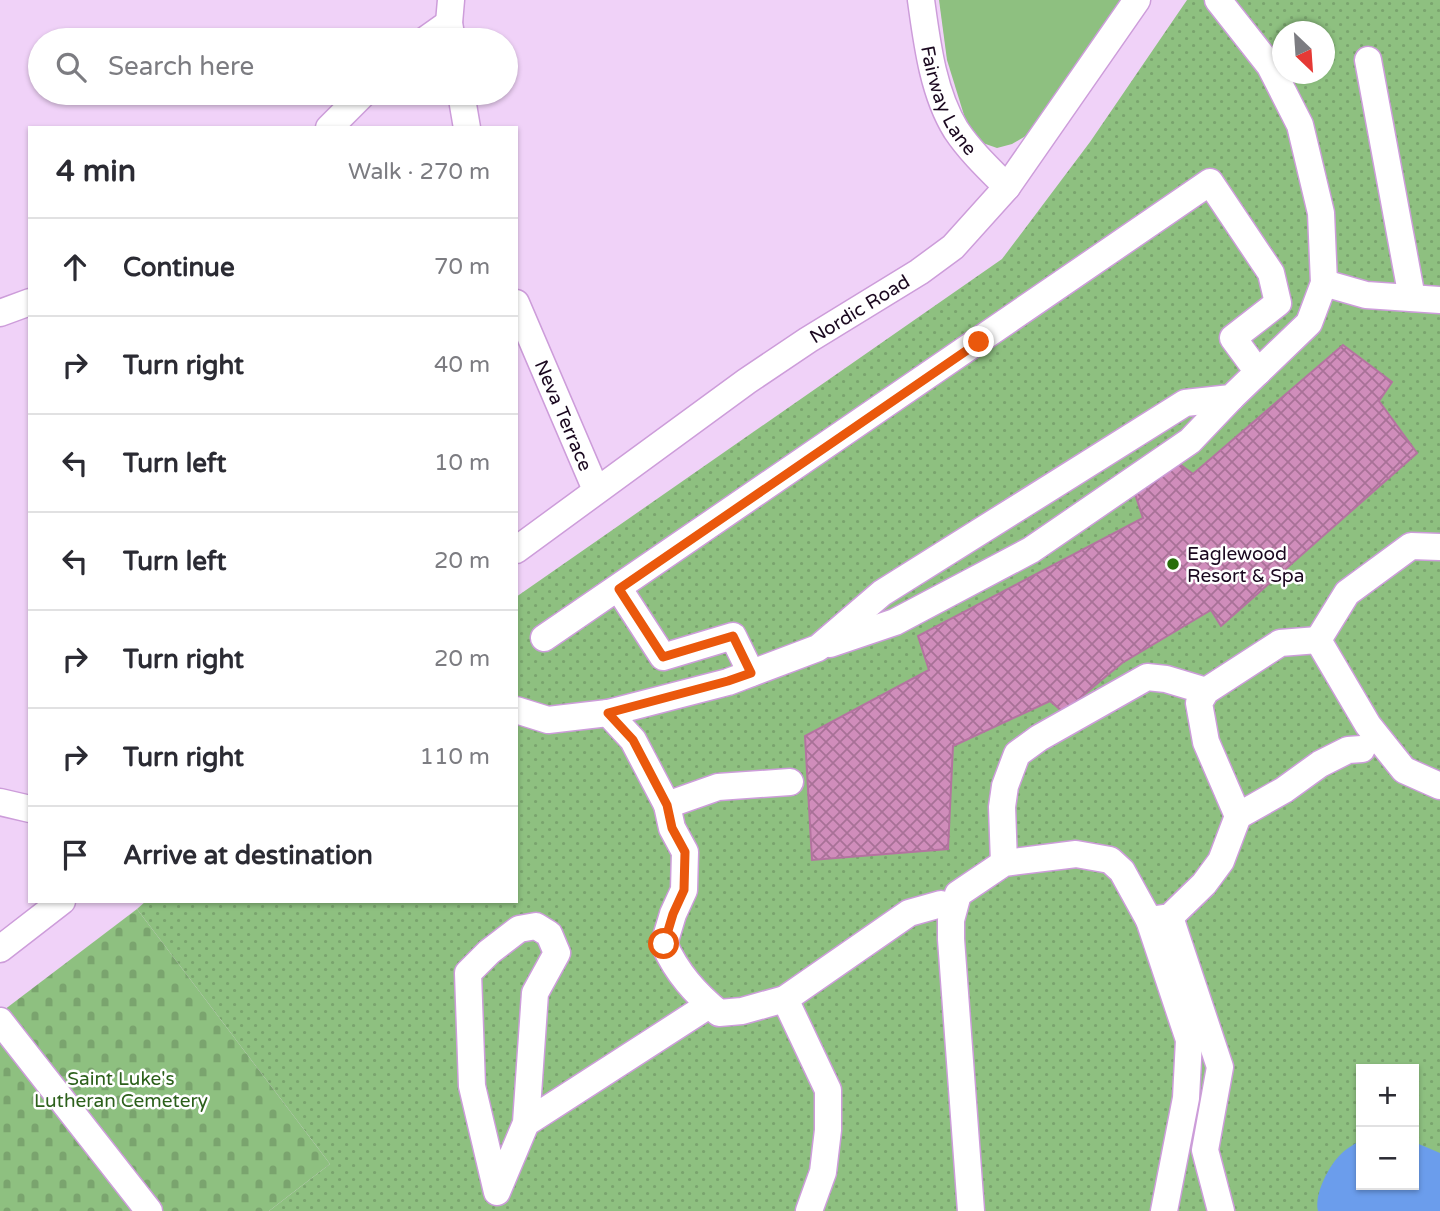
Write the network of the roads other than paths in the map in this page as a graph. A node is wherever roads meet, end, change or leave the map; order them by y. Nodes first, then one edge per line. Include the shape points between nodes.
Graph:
1 (921, 0) edge
2 (1138, 0) edge
3 (1219, 0) edge
4 (1368, 60) dead end
5 (352, 105) edge
6 (463, 105) edge
7 (331, 126) edge
8 (467, 126) edge
9 (1007, 187) junction
10 (1324, 283) junction
11 (1412, 298) junction
12 (1440, 300) edge
13 (28, 303) edge
14 (518, 308) edge
15 (0, 313) edge
16 (1258, 372) junction
17 (1231, 398) junction
18 (596, 490) junction
19 (1440, 547) edge
20 (518, 548) edge
21 (619, 589) junction
22 (544, 638) dead end
23 (1318, 640) junction
24 (818, 648) junction
25 (751, 673) junction
26 (1206, 691) junction
27 (518, 711) edge
28 (608, 713) junction
29 (1365, 737) junction
30 (790, 782) dead end
31 (1440, 786) edge
32 (0, 802) edge
33 (667, 805) junction
34 (28, 809) edge
35 (1238, 816) junction
36 (1004, 863) junction
37 (59, 903) edge
38 (950, 906) junction
39 (1159, 919) junction
40 (0, 949) edge
41 (785, 999) junction
42 (709, 1005) junction
43 (0, 1021) edge
44 (526, 1123) junction
45 (494, 1202) edge
46 (149, 1211) edge
47 (809, 1211) edge
48 (971, 1211) edge
49 (1164, 1211) edge
50 (1221, 1211) edge

1 - 9 street, Fairway Lane via 940,93 956,129
2 - 9 street, Nordic Road
3 - 10 street via 1270,66 1300,125 1321,213
4 - 11 street
5 - 7 street
6 - 8 street
9 - 18 street, Nordic Road via 953,247 797,347
10 - 11 street via 1366,295
10 - 16 street via 1309,323
11 - 12 street
13 - 15 street
14 - 18 street, Neva Terrace
16 - 17 street
16 - 21 street via 1233,338 1278,303 1271,272 1210,183
17 - 24 street via 1190,441 1031,550 895,622
17 - 24 street via 1185,403 882,593
18 - 20 street, Nordic Road
19 - 23 street via 1411,546 1347,593
21 - 22 street
21 - 25 street via 663,657 733,636
23 - 26 street via 1280,643
23 - 29 street
24 - 25 street
25 - 28 street
26 - 35 street via 1199,703 1206,743
26 - 36 street via 1147,677 1017,754 1002,807
27 - 28 street via 548,720
28 - 33 street via 633,740
29 - 31 street via 1390,752 1404,769
29 - 35 street
30 - 33 street via 718,787
32 - 34 street
33 - 42 street via 672,828 685,852 684,890 664,944 683,979
35 - 39 street via 1221,861 1204,884
36 - 38 street
36 - 39 street via 1076,854 1110,860
37 - 40 street
38 - 41 street via 909,913
38 - 48 street
39 - 49 street via 1189,1040 1186,1098
39 - 50 street via 1220,1067 1205,1150
41 - 42 street via 719,1013
41 - 47 street via 828,1090 823,1172
42 - 44 street
43 - 46 street
44 - 45 street
44 - 45 street via 535,993 557,953 549,934 536,926 519,929 468,973 472,1086

